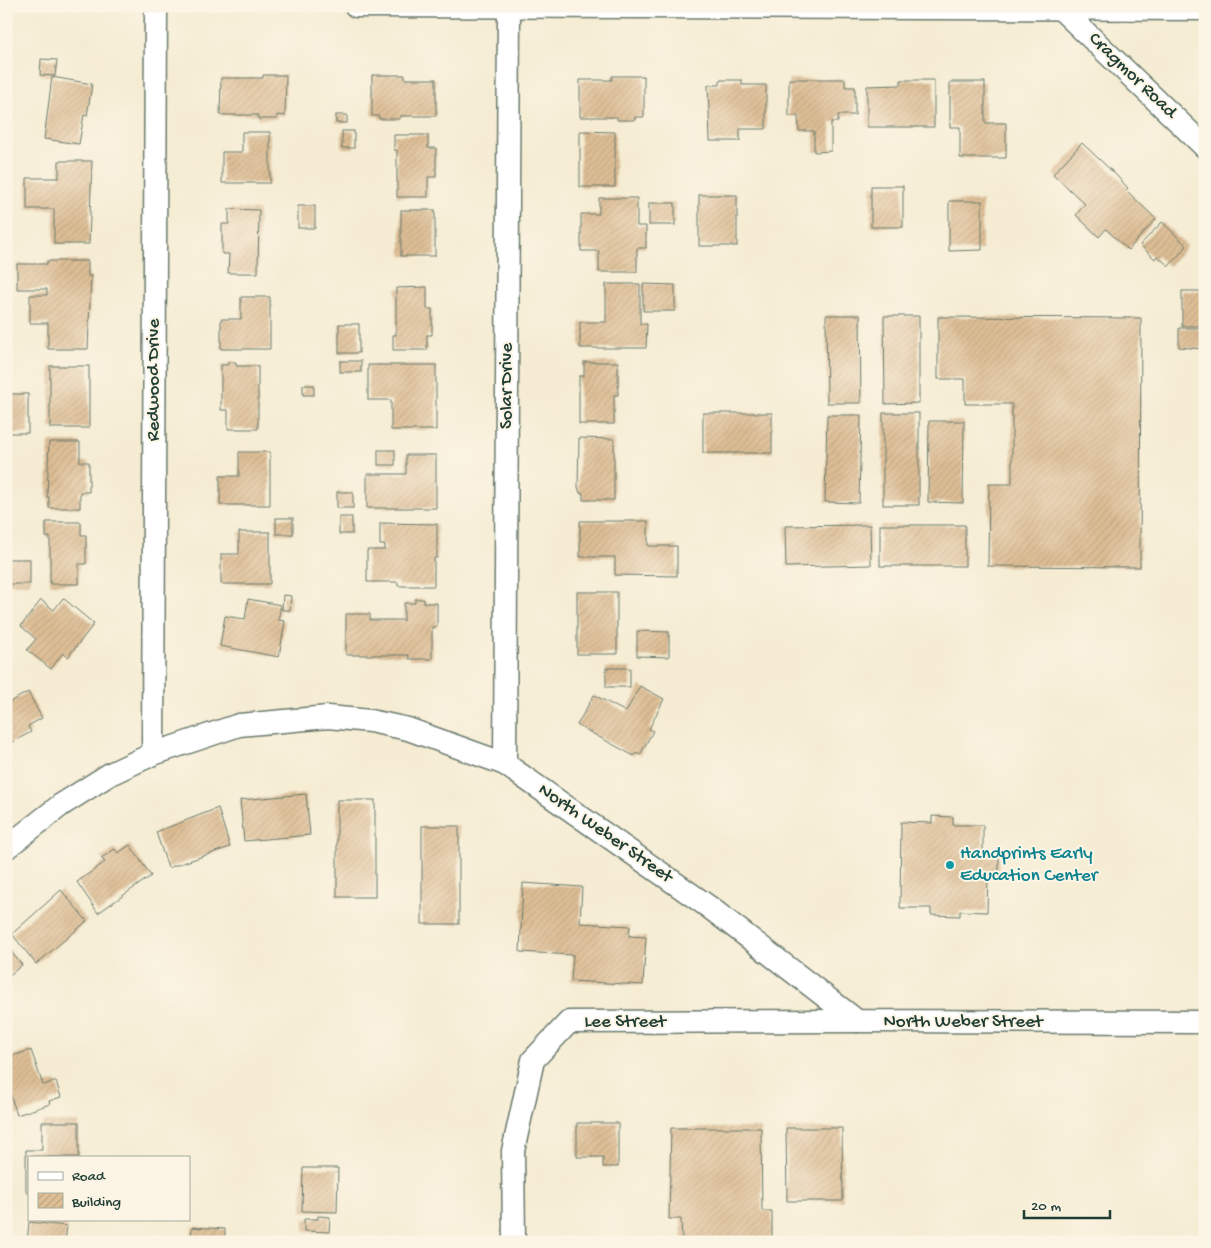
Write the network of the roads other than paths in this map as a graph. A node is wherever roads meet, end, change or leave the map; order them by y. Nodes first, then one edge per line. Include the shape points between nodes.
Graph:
1 (156, 6) edge
2 (356, 6) edge
3 (510, 7) edge
4 (1059, 7) edge
5 (1205, 9) edge
6 (1205, 147) edge
7 (153, 754) junction
8 (505, 764) junction
9 (6, 848) edge
10 (857, 1021) junction
11 (1205, 1022) edge
12 (514, 1242) edge

1 - 7 street, Redwood Drive
2 - 3 street
3 - 4 street
3 - 8 street, Solar Drive
4 - 5 street
4 - 6 street, Cragmor Road
7 - 8 street, North Weber Street via 239,725 328,717 408,729
7 - 9 street, North Weber Street via 110,774 69,800
8 - 10 street, North Weber Street via 709,907
10 - 11 street, North Weber Street
10 - 12 street, Lee Street via 569,1022 533,1060 513,1151

